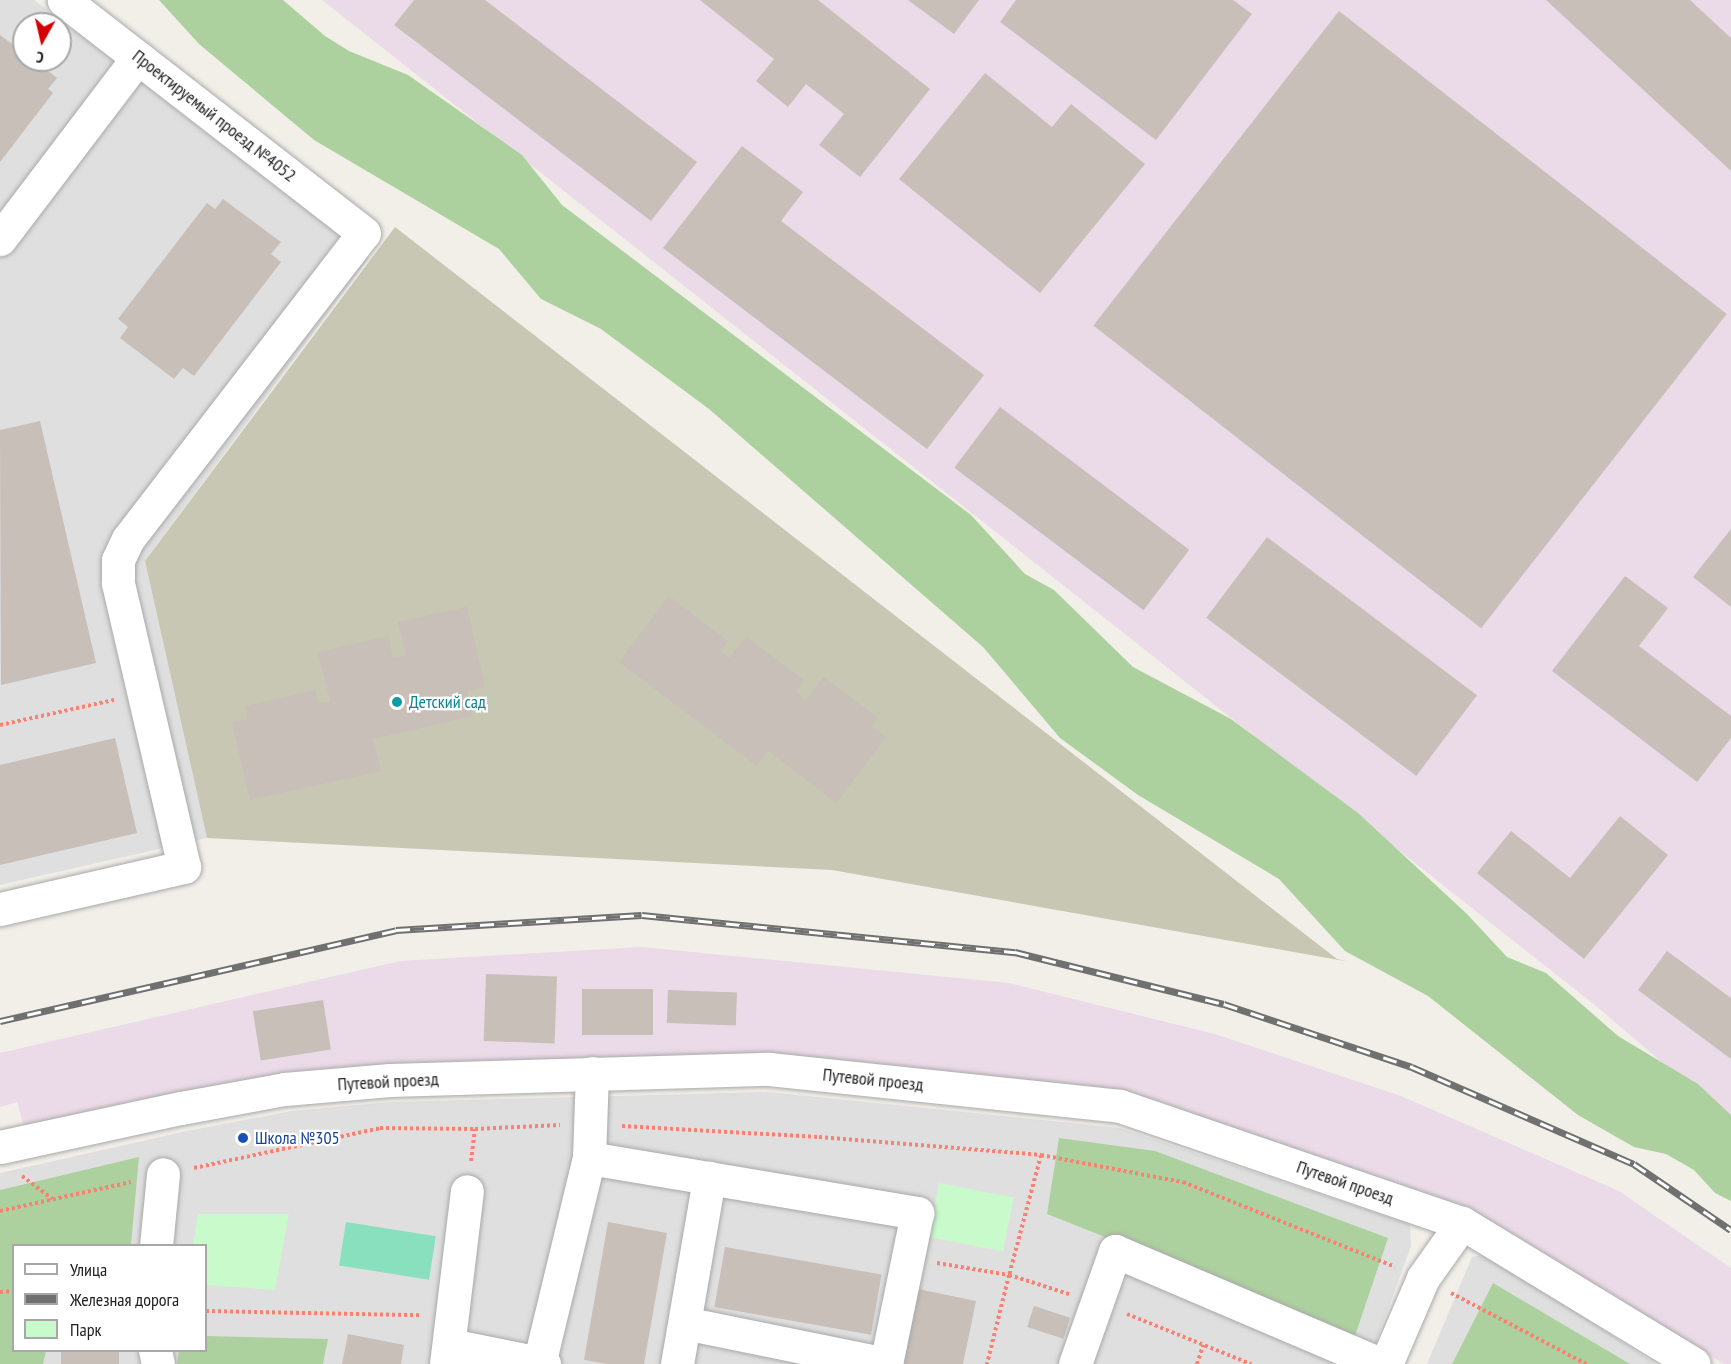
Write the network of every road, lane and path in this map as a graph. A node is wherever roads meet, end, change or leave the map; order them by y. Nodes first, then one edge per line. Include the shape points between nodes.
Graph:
1 (64, 0) edge
2 (138, 57) junction
3 (0, 239) edge
4 (144, 693) junction
5 (0, 725) edge
6 (0, 909) edge
7 (592, 1073) junction
8 (589, 1158) junction
9 (9, 1160) edge
10 (163, 1174) dead end
11 (709, 1178) junction
12 (467, 1191) dead end
13 (52, 1199) dead end
14 (1462, 1223) junction
15 (156, 1244) edge
16 (908, 1259) junction
17 (207, 1311) edge
18 (685, 1323) junction
19 (450, 1341) edge
20 (1203, 1345) dead end
21 (541, 1363) edge
22 (677, 1364) edge
23 (987, 1364) edge
24 (1076, 1364) edge
25 (1197, 1364) edge
26 (1380, 1364) edge
27 (1386, 1364) edge
28 (1694, 1364) edge

1 - 2 street, Проектируемый проезд №4052
2 - 3 street
2 - 4 street, Проектируемый проезд №4052 via 364,233 121,549 118,583
4 - 5 path
4 - 6 street via 184,867
7 - 8 street
7 - 9 street, Путевой проезд via 390,1080 285,1089 181,1108
7 - 14 street, Путевой проезд via 769,1069 1120,1107
8 - 11 street
8 - 21 street
9 - 13 path
10 - 15 street
11 - 16 street via 917,1214
11 - 18 street
12 - 19 street
14 - 27 street via 1423,1278
14 - 28 street, Путевой проезд
16 - 18 street via 886,1364
16 - 23 path via 1009,1275
17 - 19 path
18 - 22 street
19 - 21 street
20 - 25 path
24 - 26 street via 1115,1251

